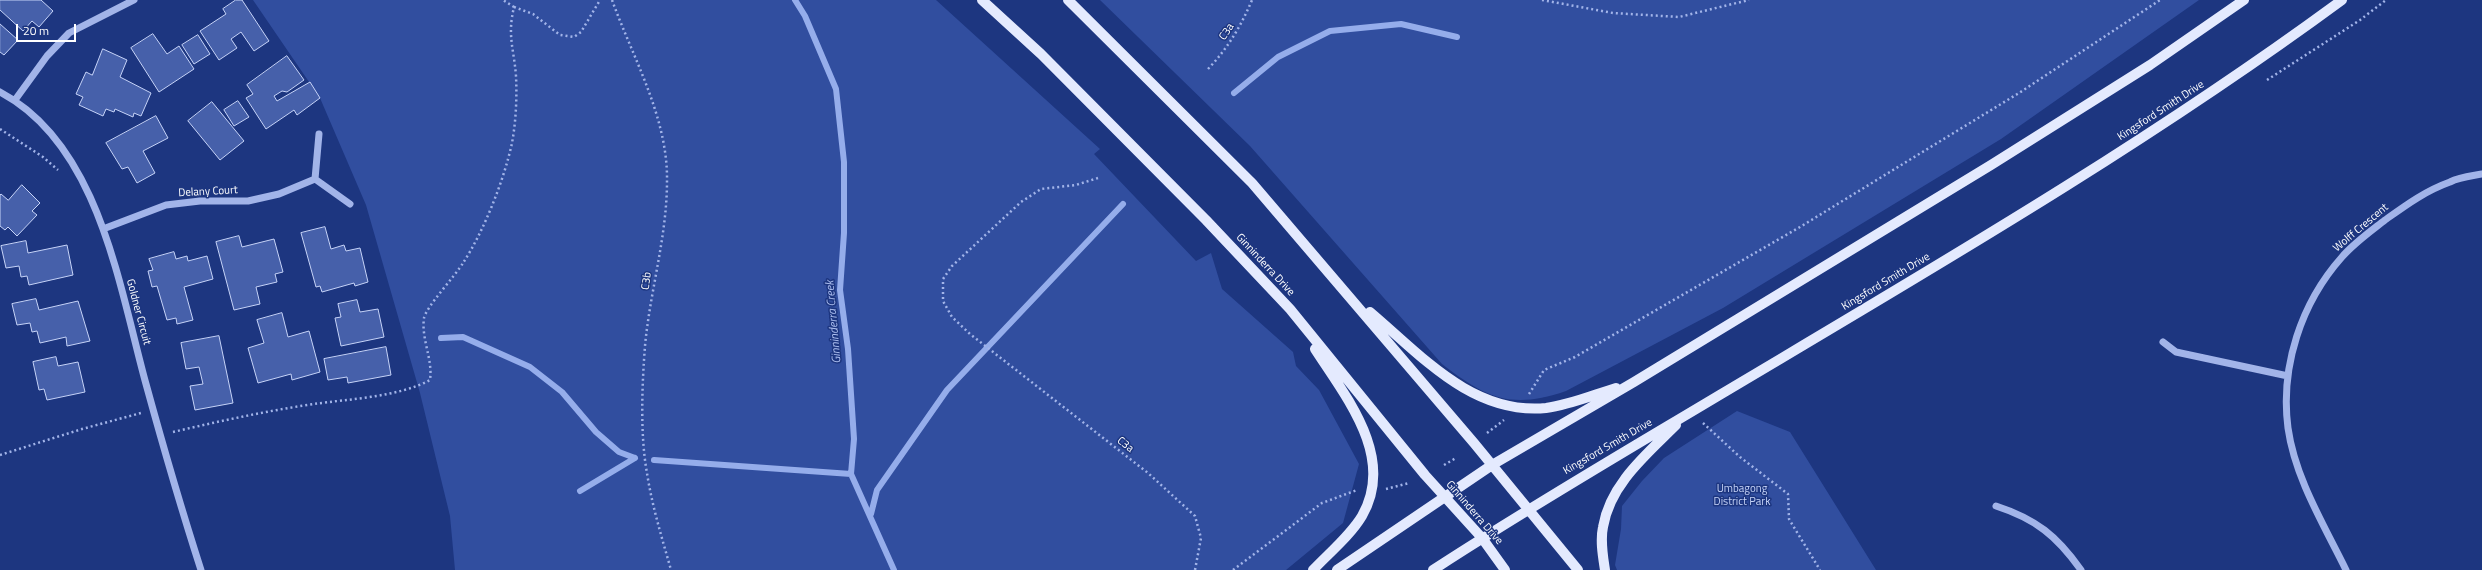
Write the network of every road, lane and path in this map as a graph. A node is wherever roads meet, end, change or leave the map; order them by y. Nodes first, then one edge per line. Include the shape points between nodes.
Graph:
1 (134, 0) edge
2 (503, 0) edge
3 (600, 0) edge
4 (612, 0) edge
5 (982, 0) edge
6 (1068, 0) edge
7 (1252, 0) edge
8 (1542, 0) edge
9 (1749, 0) edge
10 (2160, 0) edge
11 (2244, 0) edge
12 (2342, 0) edge
13 (2386, 0) edge
14 (514, 7) junction
15 (1208, 69) dead end
16 (2267, 80) dead end
17 (0, 92) edge
18 (15, 100) junction
19 (0, 129) edge
20 (319, 134) dead end
21 (60, 171) dead end
22 (2482, 174) edge
23 (1098, 178) dead end
24 (315, 179) junction
25 (350, 204) dead end
26 (104, 229) junction
27 (1347, 293) junction
28 (1290, 309) junction
29 (2163, 342) dead end
30 (2288, 376) junction
31 (1634, 382) junction
32 (1526, 400) dead end
33 (142, 407) dead end
34 (1690, 413) junction
35 (1505, 419) dead end
36 (1487, 433) dead end
37 (162, 437) junction
38 (0, 455) edge
39 (1456, 458) dead end
40 (1444, 464) dead end
41 (1492, 465) junction
42 (1409, 483) dead end
43 (1362, 488) dead end
44 (1378, 491) dead end
45 (1445, 498) junction
46 (1996, 506) dead end
47 (1528, 509) junction
48 (1482, 538) junction
49 (201, 570) edge
50 (671, 570) edge
51 (1195, 570) edge
52 (1233, 570) edge
53 (1312, 570) edge
54 (1337, 570) edge
55 (1433, 570) edge
56 (1505, 570) edge
57 (1578, 570) edge
58 (1604, 570) edge
59 (1820, 570) edge
60 (2081, 570) edge
61 (2346, 570) edge

1 - 18 street via 69,33 47,56
2 - 14 path
3 - 14 path via 581,32 574,37 560,35 533,14
4 - 50 path, C3b via 656,114 664,147 667,181 665,207 646,345 643,403 646,472
5 - 28 main road, Ginninderra Drive via 1041,54
6 - 27 main road via 1252,183
7 - 15 path, C3a via 1242,24 1222,54
8 - 9 path via 1613,13 1679,16
10 - 32 path via 2019,93 1807,223 1581,353 1544,370
11 - 31 main road via 2150,65 2004,157
12 - 34 main road, Kingsford Smith Drive via 2188,109 2036,206
13 - 16 path via 2360,20
14 - 37 path via 510,25 516,102 512,143 495,195 474,243 463,263 424,316 424,330 432,368 430,380 422,385 392,392 247,414 171,432
17 - 18 street, Goldner Circuit
18 - 26 street, Goldner Circuit via 44,124 70,160
19 - 21 path
20 - 24 street
22 - 30 street, Wolff Crescent via 2451,181 2418,196 2342,257 2320,285 2300,325
23 - 51 path, C3a via 1076,185 1041,189 1021,202 952,266 943,279 943,301 952,317 970,334 1148,473 1194,516 1201,538
24 - 25 street
24 - 26 street, Delany Court via 279,194 248,201 200,201 166,205
26 - 37 street, Goldner Circuit
27 - 31 main road via 1447,379 1493,403 1546,408
27 - 41 main road
28 - 45 main road, Ginninderra Drive
28 - 53 main road via 1360,419 1368,438 1372,460 1369,499 1361,517
29 - 30 street via 2176,352
30 - 61 street, Wolff Crescent via 2288,428 2296,460
31 - 41 main road
33 - 38 path via 144,413
34 - 47 main road, Kingsford Smith Drive
34 - 58 main road via 1630,472 1610,503 1602,528
34 - 59 path via 1740,457 1788,494 1789,520
35 - 36 path
37 - 49 street, Goldner Circuit
39 - 40 path
41 - 45 main road
41 - 47 main road
42 - 44 path
43 - 52 path via 1322,503
45 - 48 main road, Ginninderra Drive
45 - 54 main road
46 - 60 street via 2021,514 2045,529 2066,549
47 - 48 main road, Kingsford Smith Drive
47 - 57 main road
48 - 55 main road, Kingsford Smith Drive
48 - 56 main road, Ginninderra Drive

